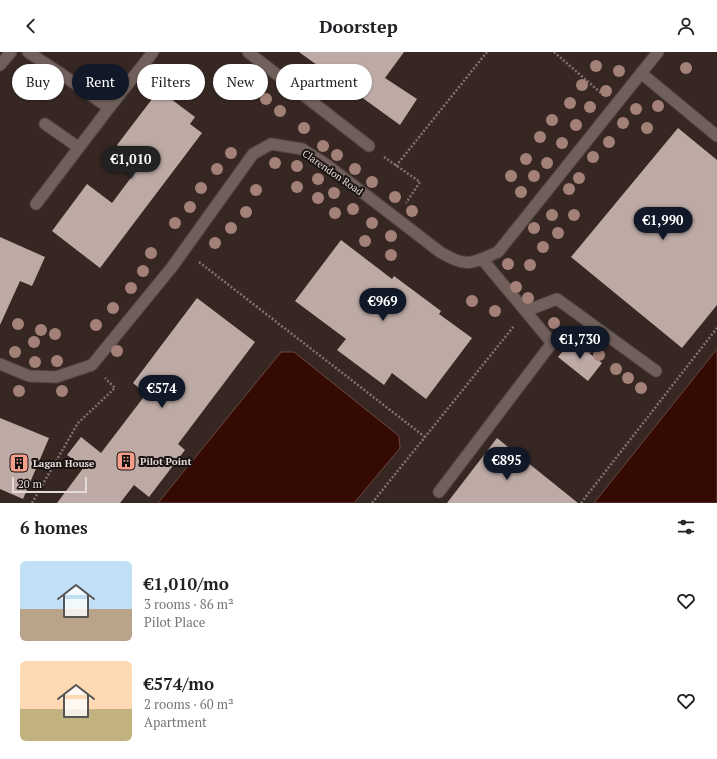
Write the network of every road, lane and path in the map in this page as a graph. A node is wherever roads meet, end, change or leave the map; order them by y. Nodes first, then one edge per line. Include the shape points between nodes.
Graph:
1 (11, 52) edge
2 (28, 52) edge
3 (153, 52) edge
4 (248, 52) edge
5 (487, 52) edge
6 (554, 52) edge
7 (658, 52) edge
8 (0, 65) edge
9 (641, 73) junction
10 (615, 105) junction
11 (109, 108) junction
12 (45, 124) dead end
13 (717, 136) edge
14 (370, 146) dead end
15 (78, 147) junction
16 (409, 200) dead end
17 (36, 204) dead end
18 (184, 250) junction
19 (482, 259) junction
20 (526, 311) junction
21 (717, 328) edge
22 (0, 364) edge
23 (92, 365) junction
24 (656, 370) dead end
25 (425, 437) junction
26 (439, 492) dead end
27 (32, 503) edge
28 (372, 503) edge
29 (581, 503) edge

1 - 8 street
2 - 11 street
3 - 11 street
4 - 14 street
5 - 16 path via 396,166 420,182
6 - 10 path
7 - 9 street, Clarendon Road
9 - 10 street, Clarendon Road
9 - 13 street
10 - 19 street, Clarendon Road via 498,252
11 - 15 street
12 - 15 street
15 - 17 street
18 - 19 street, Clarendon Road via 253,154 271,144 302,149 327,165 440,252 456,261 472,264
18 - 23 street, Clarendon Road
18 - 25 path
19 - 20 street
20 - 24 street via 557,299
20 - 25 path
20 - 26 street via 552,343
21 - 29 path
22 - 23 street via 29,376 56,377
23 - 27 path via 115,388 78,423
25 - 28 path

